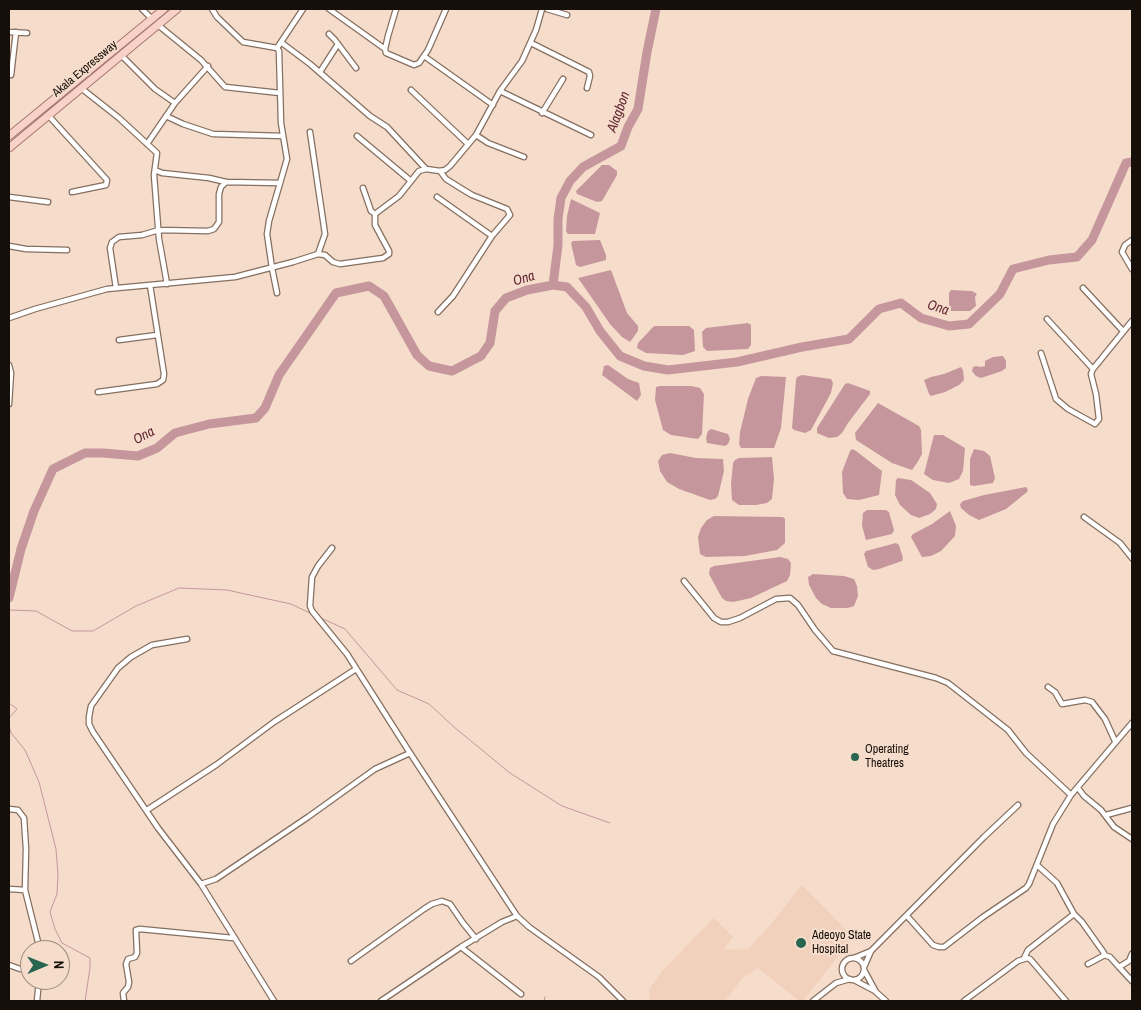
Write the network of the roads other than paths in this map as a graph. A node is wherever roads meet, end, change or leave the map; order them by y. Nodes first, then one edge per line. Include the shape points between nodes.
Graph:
1 (142, 9) edge
2 (164, 9) edge
3 (176, 9) edge
4 (212, 9) edge
5 (302, 9) edge
6 (329, 9) edge
7 (396, 9) edge
8 (446, 9) edge
9 (542, 9) edge
10 (547, 9) edge
11 (567, 15) dead end
12 (152, 19) junction
13 (158, 25) junction
14 (9, 32) edge
15 (16, 32) junction
16 (27, 33) dead end
17 (329, 34) dead end
18 (282, 43) junction
19 (531, 43) junction
20 (338, 44) junction
21 (277, 48) junction
22 (385, 49) junction
23 (120, 55) junction
24 (424, 56) junction
25 (208, 66) junction
26 (356, 68) dead end
27 (320, 72) junction
28 (11, 75) dead end
29 (563, 80) dead end
30 (81, 88) junction
31 (587, 88) dead end
32 (411, 90) dead end
33 (500, 91) junction
34 (280, 93) junction
35 (175, 103) junction
36 (493, 105) junction
37 (542, 112) junction
38 (48, 115) junction
39 (166, 116) junction
40 (310, 132) dead end
41 (476, 135) junction
42 (9, 136) edge
43 (283, 136) junction
44 (358, 136) dead end
45 (592, 136) dead end
46 (146, 144) junction
47 (468, 144) junction
48 (9, 148) edge
49 (524, 157) dead end
50 (426, 168) junction
51 (155, 170) junction
52 (440, 171) junction
53 (411, 181) junction
54 (226, 182) junction
55 (280, 183) junction
56 (363, 188) dead end
57 (72, 192) dead end
58 (9, 197) edge
59 (437, 197) dead end
60 (48, 202) dead end
61 (375, 214) junction
62 (159, 230) junction
63 (492, 236) junction
64 (1132, 240) edge
65 (9, 246) edge
66 (67, 250) dead end
67 (318, 254) junction
68 (272, 268) junction
69 (1132, 269) edge
70 (167, 284) junction
71 (150, 285) junction
72 (116, 288) junction
73 (1083, 288) dead end
74 (277, 293) dead end
75 (438, 312) dead end
76 (9, 318) edge
77 (1048, 319) dead end
78 (1132, 321) edge
79 (1123, 331) junction
80 (157, 335) junction
81 (119, 340) dead end
82 (1041, 352) dead end
83 (9, 365) edge
84 (1093, 369) junction
85 (98, 392) dead end
86 (9, 404) edge
87 (1084, 517) dead end
88 (332, 548) dead end
89 (1132, 558) edge
90 (684, 581) dead end
91 (187, 639) dead end
92 (356, 669) junction
93 (1048, 687) dead end
94 (1132, 723) edge
95 (1115, 742) junction
96 (410, 753) junction
97 (1078, 788) junction
98 (1071, 796) junction
99 (1018, 805) dead end
100 (1132, 808) edge
101 (9, 809) edge
102 (147, 810) junction
103 (1106, 816) junction
104 (1132, 840) edge
105 (1037, 865) junction
106 (201, 884) junction
107 (9, 889) edge
108 (25, 890) junction
109 (1074, 914) junction
110 (517, 916) junction
111 (907, 916) junction
112 (233, 938) junction
113 (476, 939) junction
114 (38, 940) edge
115 (461, 947) junction
116 (871, 951) junction
117 (1132, 954) edge
118 (1104, 955) junction
119 (854, 958) junction
120 (1024, 958) junction
121 (351, 961) dead end
122 (1088, 964) dead end
123 (1119, 967) junction
124 (864, 968) junction
125 (843, 971) junction
126 (852, 980) junction
127 (1132, 981) edge
128 (836, 983) junction
129 (876, 992) junction
130 (520, 994) dead end
131 (124, 1001) edge
132 (274, 1001) edge
133 (382, 1001) edge
134 (624, 1001) edge
135 (813, 1001) edge
136 (886, 1001) edge
137 (964, 1001) edge
138 (1066, 1001) edge

1 - 12 street
2 - 12 main road, Akala Expressway
3 - 13 main road, Akala Expressway
4 - 21 street via 243,42
5 - 18 street
6 - 22 street
7 - 22 street
8 - 24 street
9 - 19 street
10 - 11 street
12 - 42 main road, Akala Expressway
13 - 23 main road, Akala Expressway
13 - 25 street
14 - 15 street
15 - 16 street
15 - 28 street
17 - 20 street
18 - 21 street
18 - 27 street
19 - 31 street via 587,71 590,76
19 - 33 street
20 - 26 street
20 - 27 street
21 - 34 street
22 - 24 street via 414,65
23 - 30 main road, Akala Expressway
23 - 35 street via 155,89
24 - 36 street
25 - 34 street via 225,87
25 - 35 street
27 - 50 street via 387,127
29 - 37 street
30 - 38 main road, Akala Expressway
30 - 46 street
32 - 47 street
33 - 36 street
33 - 37 street
34 - 43 street
35 - 39 street
36 - 41 street
37 - 45 street
38 - 48 main road, Akala Expressway
38 - 57 street via 107,180 106,185
39 - 43 street via 213,134
39 - 46 street
40 - 67 street via 325,234
41 - 47 street
41 - 49 street
43 - 55 street via 286,159
44 - 53 street
46 - 51 street via 157,153
47 - 52 street via 450,166
50 - 52 street
50 - 53 street
51 - 54 street
51 - 62 street
52 - 63 street via 446,179 472,195 510,210 510,215
53 - 61 street via 399,196
54 - 55 street
54 - 62 street via 219,194 219,222 214,229
55 - 68 street via 267,229
56 - 61 street
58 - 60 street
59 - 63 street
61 - 67 street via 375,226 387,247 387,256 337,264
62 - 70 street
62 - 72 street via 118,237 112,242 110,248
63 - 75 street via 453,296
64 - 69 street via 1122,252
65 - 66 street
67 - 68 street
68 - 70 street via 235,277
68 - 74 street
70 - 71 street
71 - 72 street
71 - 80 street
72 - 76 street via 42,306
73 - 79 street
77 - 84 street
78 - 79 street
79 - 84 street
80 - 81 street
80 - 85 street via 164,378 160,383
82 - 84 street via 1056,400 1095,424 1099,420 1091,374
83 - 86 street
87 - 89 street via 1120,543
88 - 92 street via 312,577 310,606
90 - 98 street via 714,618 721,622 740,618 776,599 790,598 833,651 948,683 1008,730 1026,753
91 - 102 street via 152,645 130,657 118,668 91,706 90,728
92 - 96 street
92 - 102 street
93 - 95 street via 1062,704 1092,702 1105,719
94 - 95 street
95 - 97 street
96 - 106 street via 375,769 216,879
96 - 110 street
97 - 98 street
97 - 103 street
98 - 105 street via 1053,824
99 - 111 street
100 - 103 street
101 - 108 street via 18,810 24,818
102 - 106 street
103 - 104 street via 1114,827
105 - 109 street via 1057,883
105 - 111 street via 1026,888 944,947 933,945
106 - 112 street
107 - 108 street
108 - 114 street
109 - 118 street
109 - 120 street via 1028,950
110 - 113 street
110 - 134 street via 599,977
111 - 116 street
112 - 131 street via 136,930 137,953 126,964 129,982 123,993
112 - 132 street
113 - 115 street
113 - 121 street via 450,904 442,900 424,909
115 - 130 street
115 - 133 street
116 - 119 street
116 - 124 street
117 - 123 street via 1129,961
118 - 122 street
118 - 123 street
119 - 124 street via 862,962
119 - 125 street via 846,961
120 - 137 street
120 - 138 street via 1030,959
123 - 127 street
124 - 126 street via 860,978
124 - 129 street
125 - 126 street
125 - 128 street
126 - 128 street
126 - 129 street
128 - 135 street
129 - 136 street

